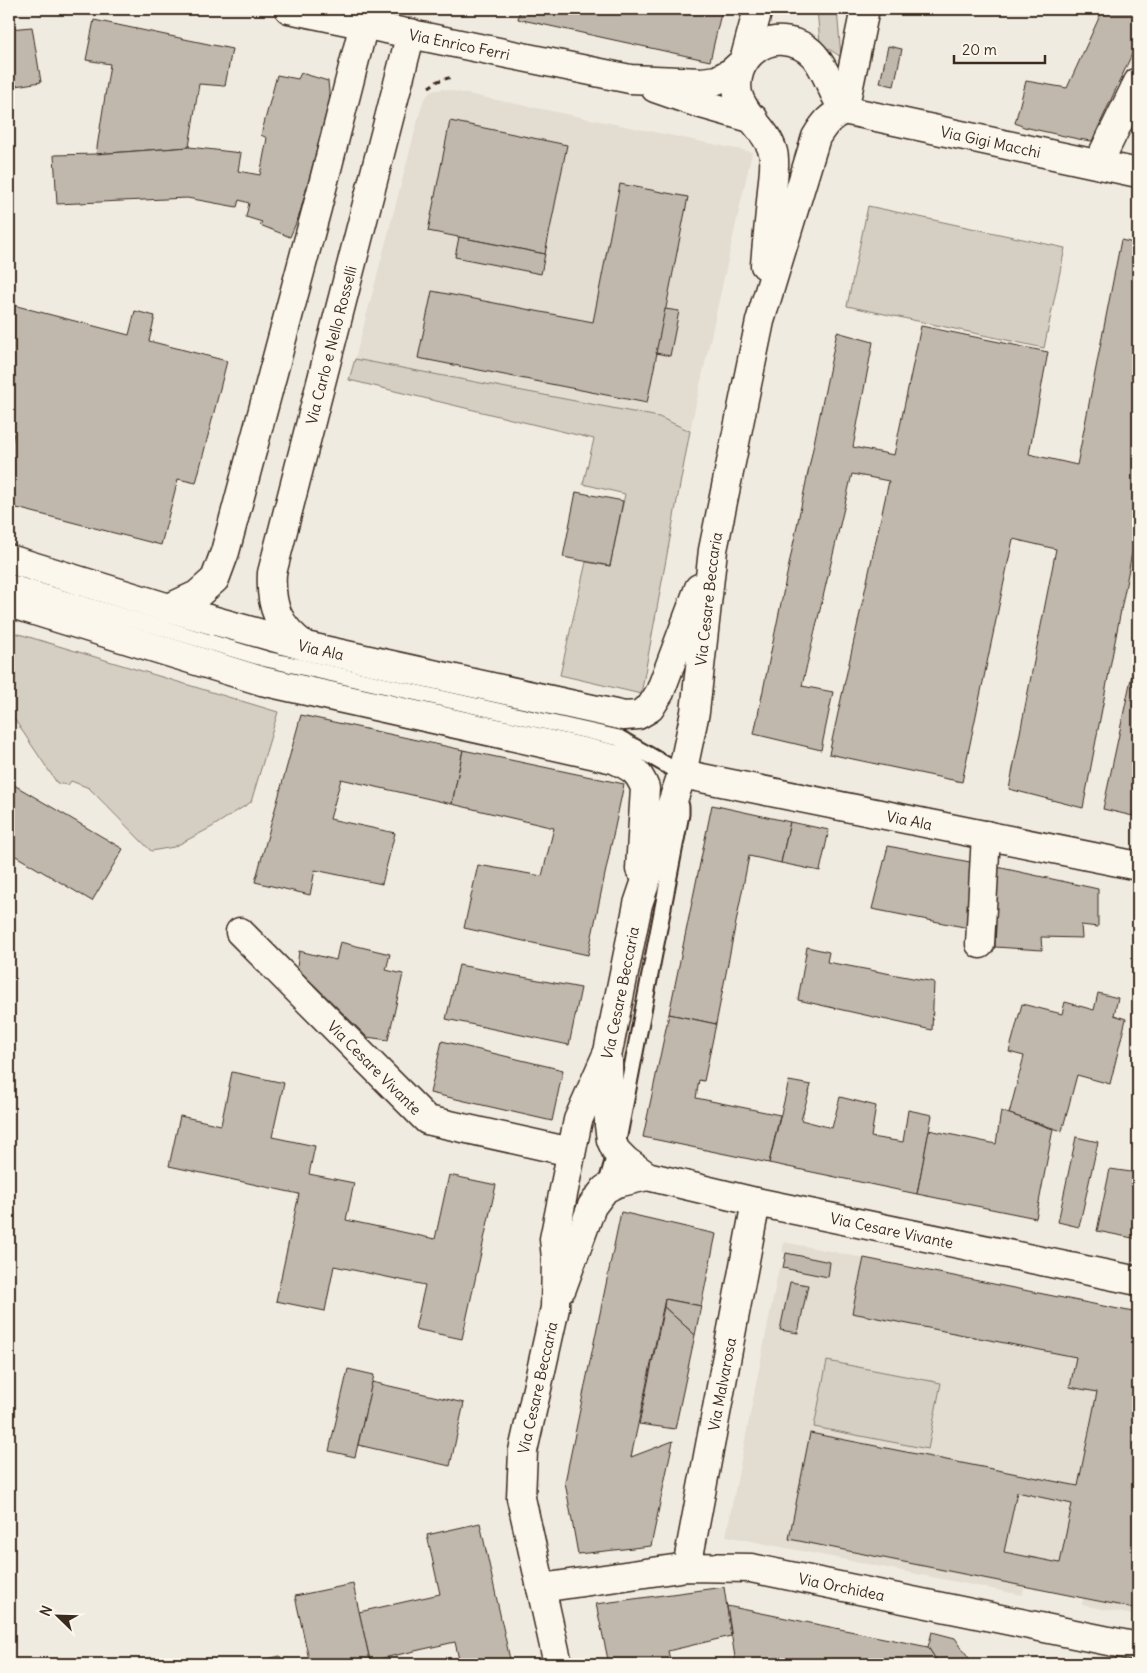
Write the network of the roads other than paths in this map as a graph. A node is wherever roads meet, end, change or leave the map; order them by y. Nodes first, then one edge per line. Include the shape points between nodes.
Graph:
1 (290, 9) edge
2 (758, 9) edge
3 (864, 9) edge
4 (364, 24) junction
5 (401, 24) edge
6 (744, 60) junction
7 (630, 79) junction
8 (1138, 82) edge
9 (844, 110) junction
10 (754, 119) junction
11 (1098, 164) junction
12 (1138, 173) edge
13 (760, 321) junction
14 (713, 550) junction
15 (9, 560) edge
16 (9, 582) edge
17 (9, 603) edge
18 (168, 608) junction
19 (305, 646) junction
20 (682, 774) junction
21 (986, 835) junction
22 (1138, 866) edge
23 (638, 904) junction
24 (240, 932) dead end
25 (980, 944) dead end
26 (608, 1052) junction
27 (616, 1151) junction
28 (571, 1152) junction
29 (647, 1176) junction
30 (605, 1189) junction
31 (756, 1202) junction
32 (1138, 1281) edge
33 (555, 1308) junction
34 (687, 1566) junction
35 (541, 1588) junction
36 (1138, 1646) edge
37 (558, 1664) edge

1 - 4 main road, Via Enrico Ferri
2 - 6 main road
3 - 9 main road
4 - 5 main road, Via Enrico Ferri
4 - 18 main road via 225,552 215,579 197,595
5 - 7 main road, Via Enrico Ferri
5 - 19 main road, Via Carlo e Nello Rosselli via 272,573 274,606 291,635
6 - 7 main road via 717,80
6 - 9 main road via 766,43 779,40 799,44 820,63
6 - 10 main road via 738,79 738,94
7 - 10 main road
8 - 11 main road
9 - 11 main road, Via Gigi Macchi
9 - 13 main road via 834,114 816,137
10 - 13 main road via 774,153
11 - 12 main road, Via Gigi Macchi
13 - 14 main road, Via Cesare Beccaria
14 - 19 main road, Via Ala via 660,692 650,708 638,715 624,716
14 - 20 main road, Via Cesare Beccaria via 695,712
15 - 18 main road, Via Ala
16 - 20 lane via 266,660 619,738
17 - 23 main road via 262,681 614,759 632,767 644,788
18 - 19 main road, Via Ala
20 - 21 main road, Via Ala
20 - 23 main road, Via Cesare Beccaria
20 - 27 lane via 681,814
21 - 22 main road, Via Ala
21 - 25 main road
23 - 26 main road, Via Cesare Beccaria
24 - 28 main road, Via Cesare Vivante via 427,1120
26 - 27 main road via 609,1125
26 - 28 main road, Via Cesare Beccaria via 578,1120
27 - 29 main road
27 - 30 lane
28 - 33 main road, Via Cesare Beccaria via 554,1239
29 - 30 main road via 617,1182
29 - 31 main road, Via Cesare Vivante
30 - 33 main road via 592,1206
31 - 32 main road, Via Cesare Vivante
31 - 34 main road, Via Malvarosa
33 - 35 main road, Via Cesare Beccaria via 523,1451 521,1498
34 - 35 main road, Via Orchidea
34 - 36 main road, Via Orchidea via 751,1568
35 - 37 main road, Via Cesare Beccaria

